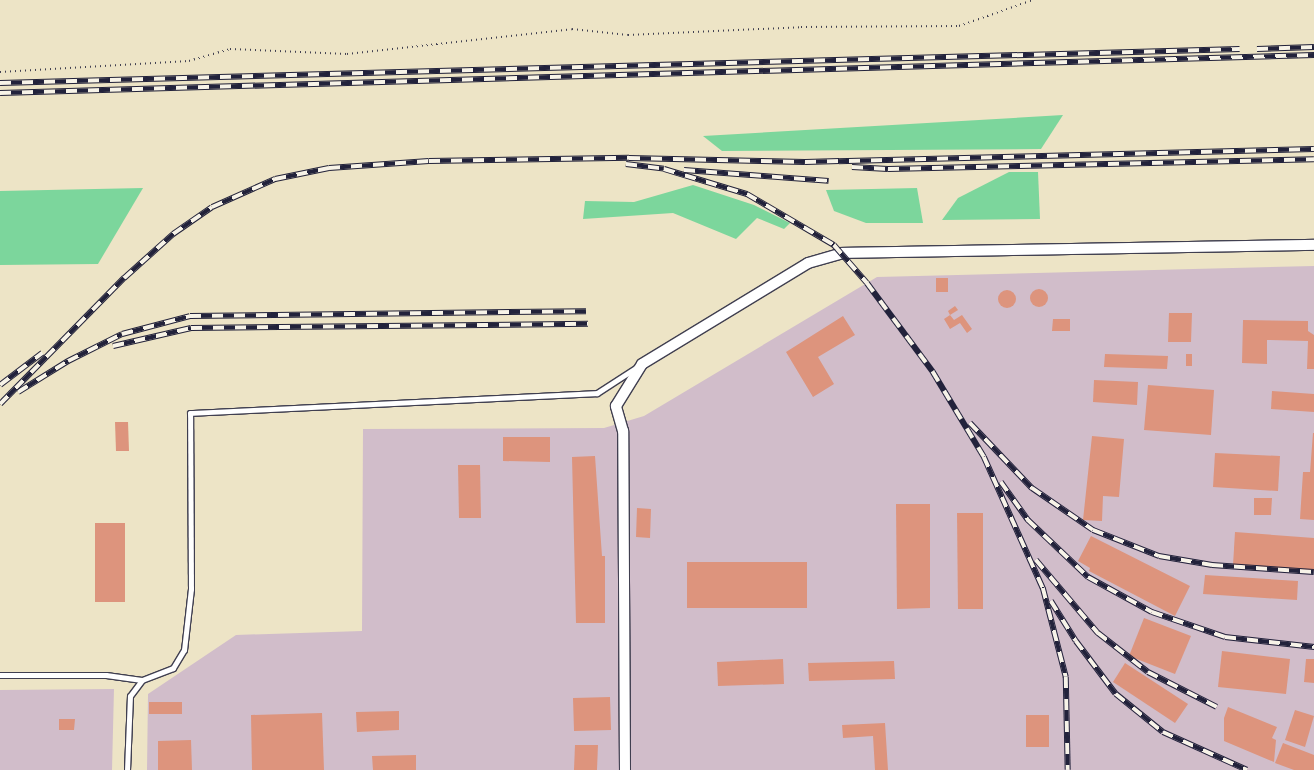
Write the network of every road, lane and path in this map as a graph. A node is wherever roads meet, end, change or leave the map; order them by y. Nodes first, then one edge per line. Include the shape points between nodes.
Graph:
1 (1033, 0) edge
2 (0, 72) edge
3 (1314, 245) edge
4 (642, 364) junction
5 (0, 675) edge
6 (142, 680) junction
7 (127, 770) edge
8 (625, 770) edge

1 - 2 path via 959,26 801,27 628,35 572,29 347,54 230,49 189,60
3 - 4 street via 843,253 808,263
4 - 6 lane via 597,393 190,413 192,589 184,650 173,668
4 - 8 street via 616,406 623,431
5 - 6 lane via 106,675
6 - 7 lane via 130,696

